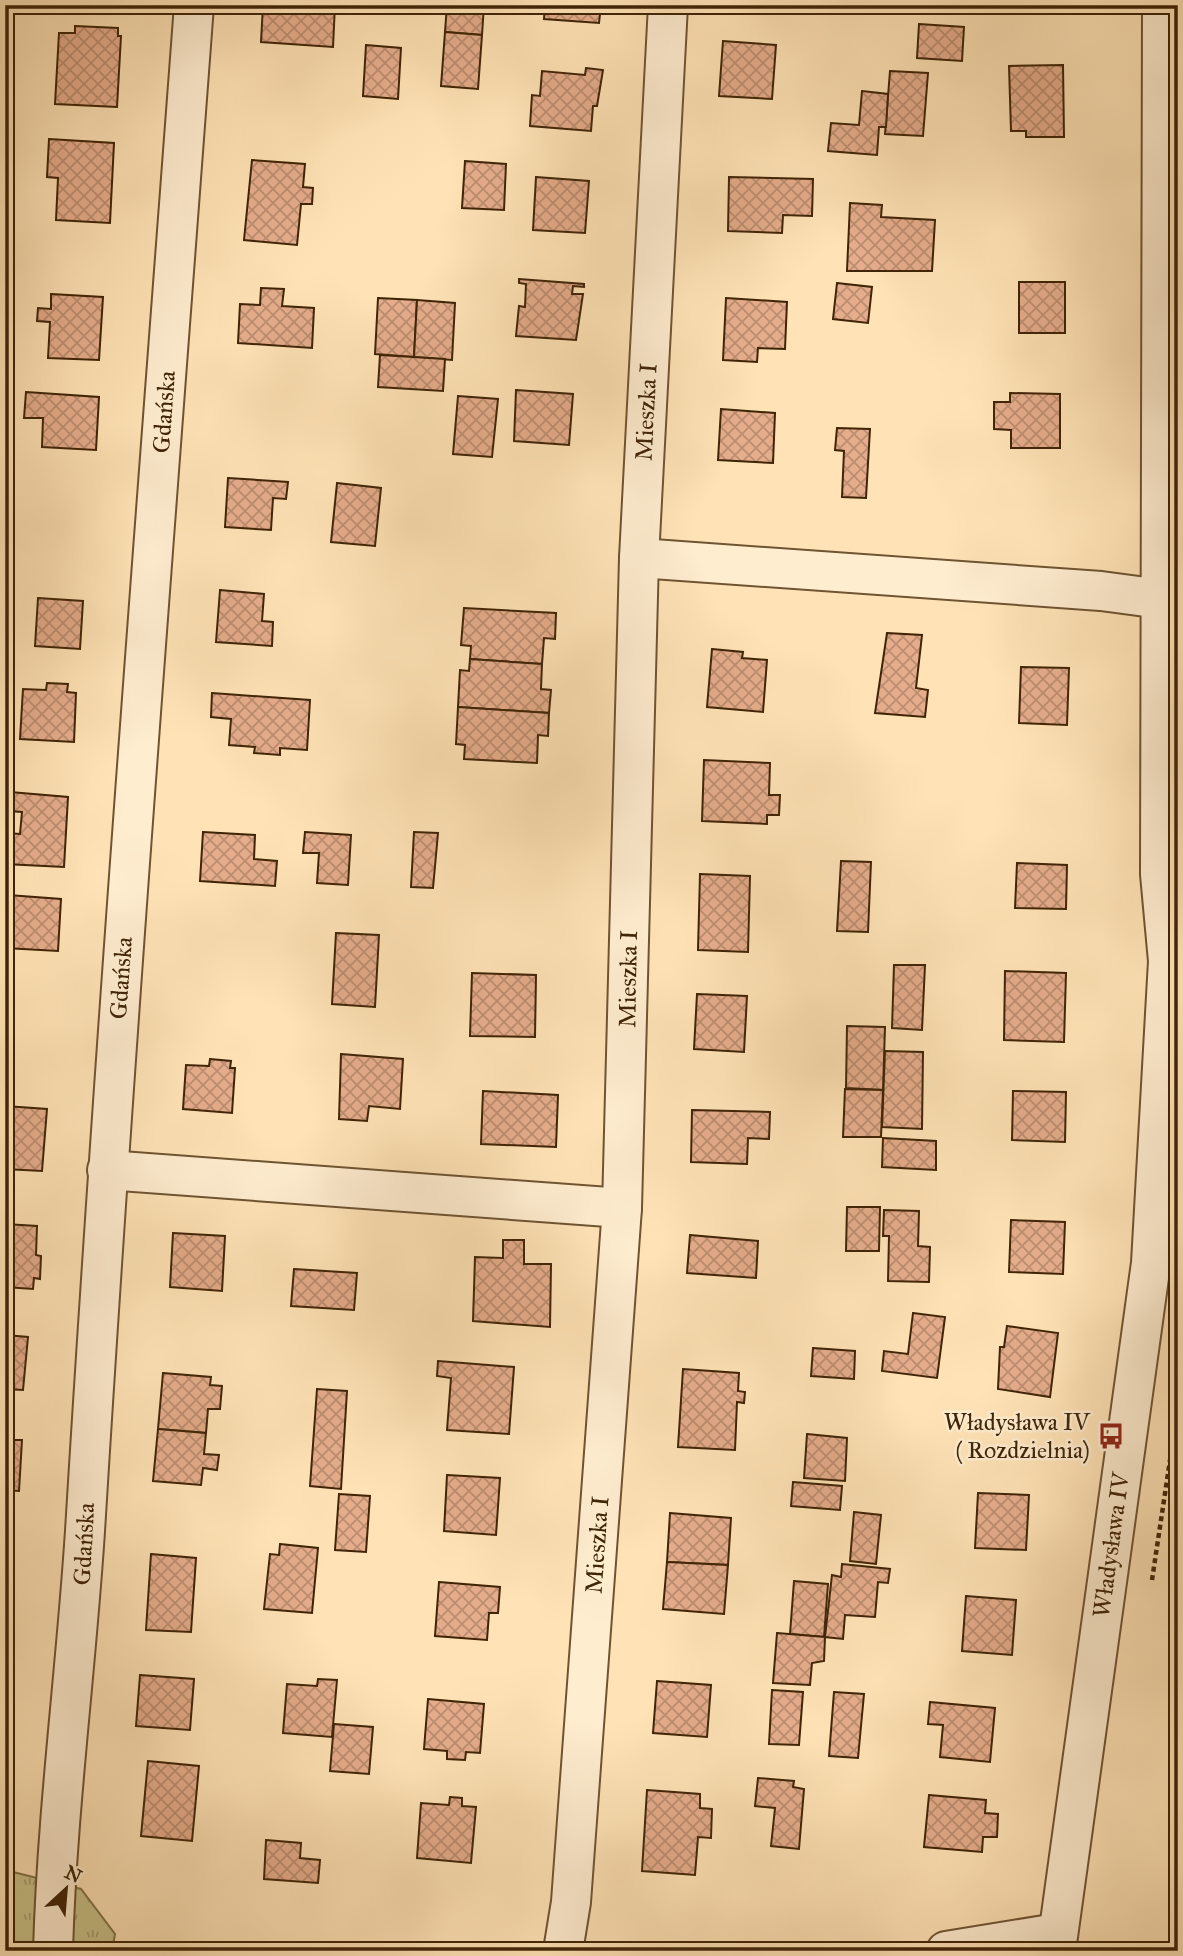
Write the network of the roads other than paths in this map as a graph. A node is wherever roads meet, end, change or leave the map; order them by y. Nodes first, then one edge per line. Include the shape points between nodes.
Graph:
1 (194, 5) edge
2 (668, 5) edge
3 (1162, 5) edge
4 (639, 558) junction
5 (1161, 599) junction
6 (1173, 961) edge
7 (107, 1170) junction
8 (622, 1208) junction
9 (1057, 1942) edge
10 (53, 1951) edge
11 (563, 1951) edge
12 (946, 1951) edge

1 - 7 street, Gdańska
2 - 4 street, Mieszka I
3 - 5 street, Władysława IV
4 - 5 street
4 - 8 street, Mieszka I
5 - 6 street, Władysława IV via 1160,874
6 - 9 street, Władysława IV via 1151,1263
7 - 8 street
7 - 10 street, Gdańska
8 - 11 street, Mieszka I via 571,1902
9 - 12 street

